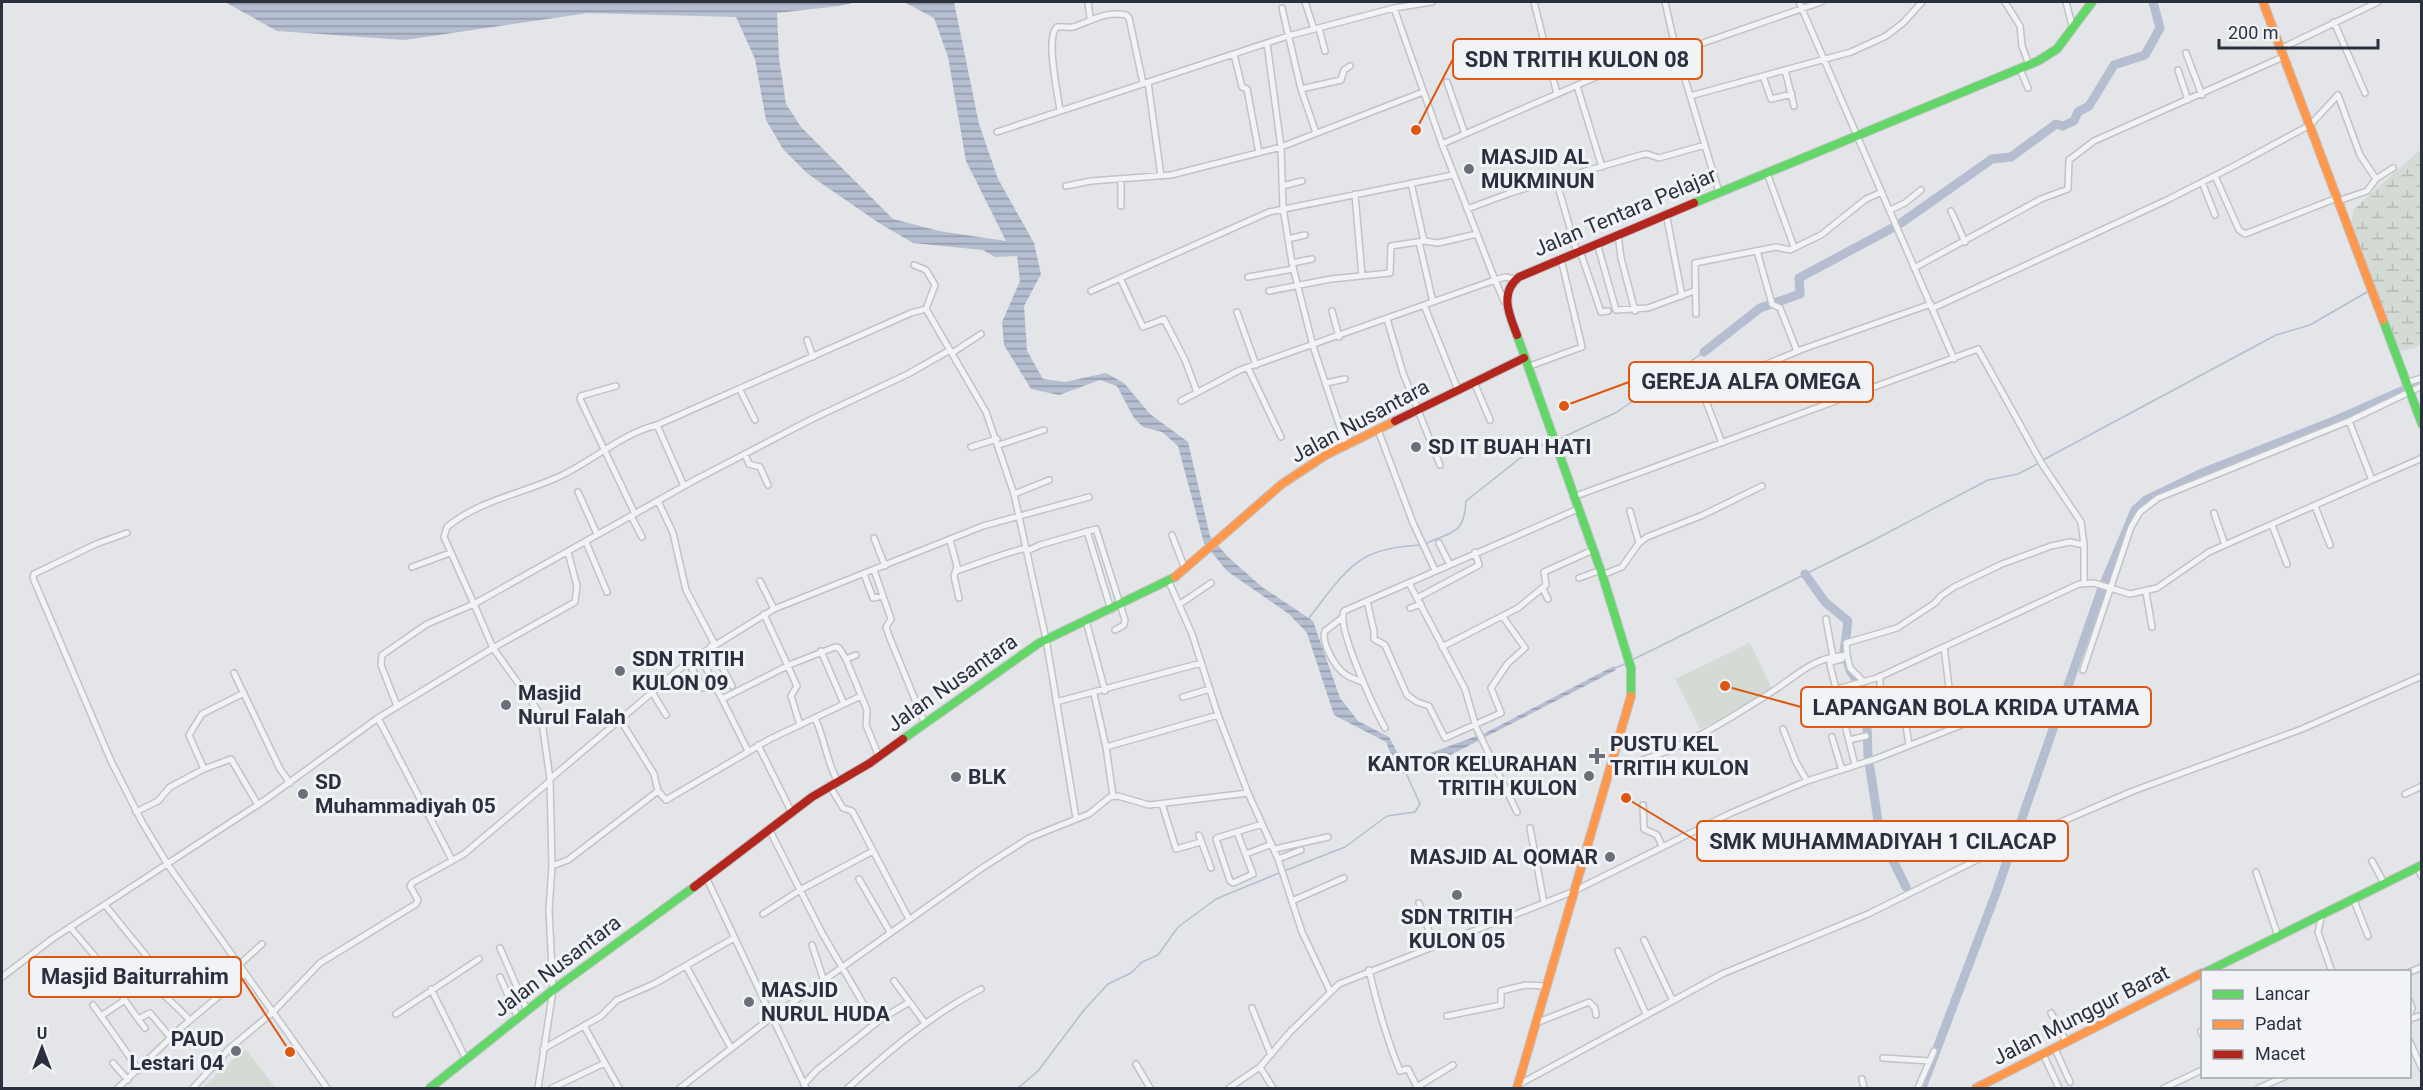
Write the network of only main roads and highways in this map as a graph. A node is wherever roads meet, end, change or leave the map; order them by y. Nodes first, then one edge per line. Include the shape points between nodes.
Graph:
1 (2092, 2) edge
2 (2263, 2) edge
3 (1524, 358) junction
4 (2421, 424) edge
5 (2419, 866) edge
6 (2208, 970) edge
7 (2201, 974) edge
8 (1517, 1087) edge
9 (430, 1089) edge
10 (1976, 1089) edge

1 - 3 main road, Jalan Tentara Pelajar via 2057,49 2029,65 1515,279 1506,305
2 - 4 main road
3 - 8 main road via 1626,650 1631,668 1631,696
3 - 9 main road, Jalan Nusantara via 1308,465 1169,582 1046,639 879,757 837,780 552,990
5 - 6 main road, Jalan Munggur Barat
7 - 10 main road, Jalan Munggur Barat

